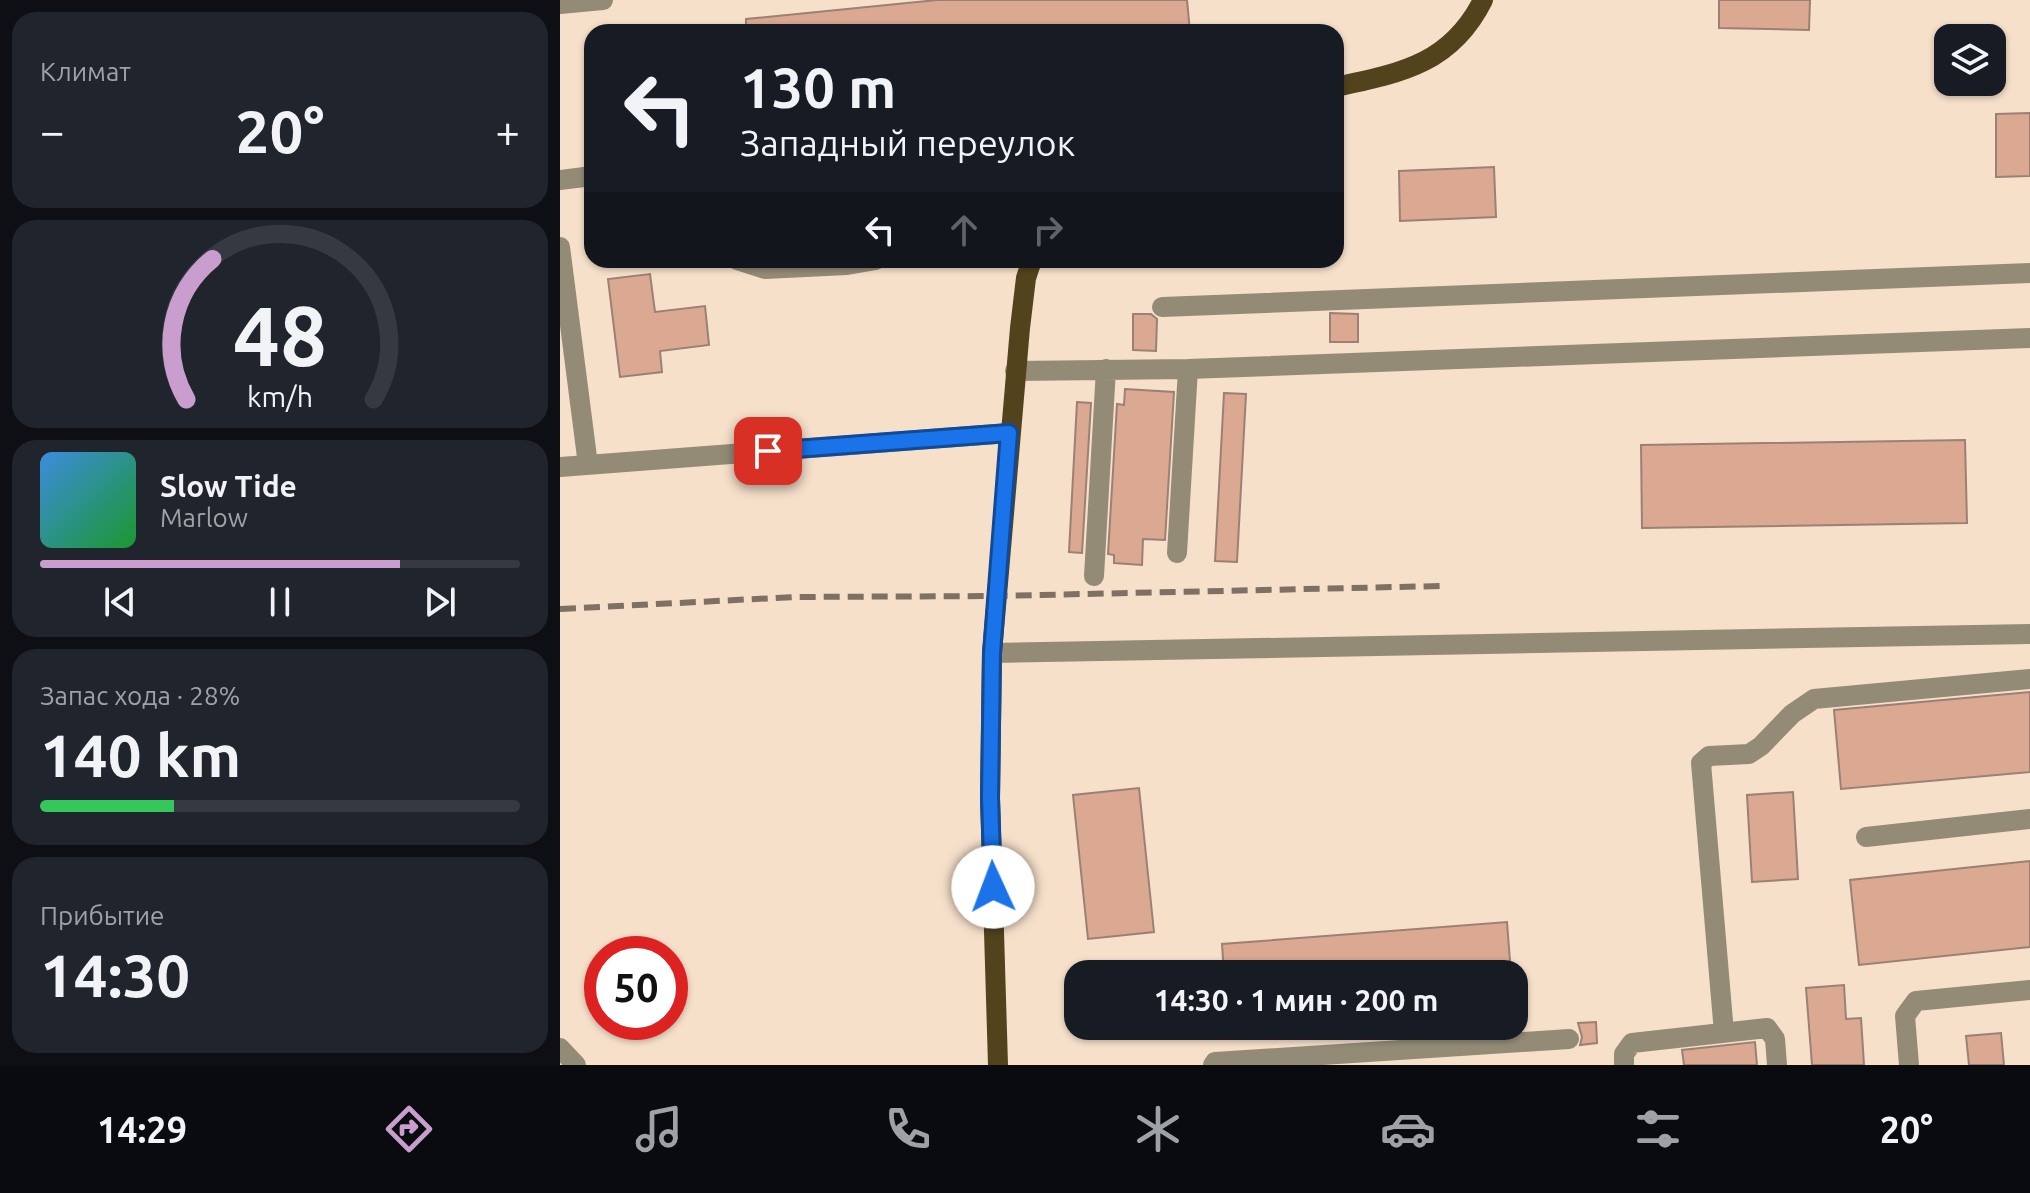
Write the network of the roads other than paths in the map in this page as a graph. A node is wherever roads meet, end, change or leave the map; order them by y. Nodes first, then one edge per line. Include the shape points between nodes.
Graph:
1 (603, 0) edge
2 (1483, 0) edge
3 (560, 4) edge
4 (1344, 85) edge
5 (584, 177) edge
6 (560, 180) edge
7 (560, 247) edge
8 (762, 268) edge
9 (786, 268) edge
10 (1029, 268) edge
11 (2030, 273) edge
12 (1162, 307) dead end
13 (2030, 338) edge
14 (1106, 369) junction
15 (1188, 369) junction
16 (1015, 371) junction
17 (1009, 433) junction
18 (588, 465) junction
19 (560, 467) edge
20 (1177, 553) dead end
21 (1094, 576) dead end
22 (2030, 634) edge
23 (992, 653) junction
24 (2030, 679) edge
25 (2030, 819) edge
26 (1866, 837) dead end
27 (2030, 990) edge
28 (1724, 1033) junction
29 (1569, 1039) dead end
30 (560, 1048) edge
31 (576, 1065) edge
32 (998, 1065) edge
33 (1213, 1065) edge
34 (1624, 1065) edge
35 (1777, 1065) edge
36 (1909, 1065) edge

1 - 3 street
2 - 4 main road via 1456,41 1434,56
5 - 6 street
7 - 18 street
8 - 9 street
10 - 16 main road
11 - 12 street
13 - 15 street
14 - 15 street
14 - 16 street
14 - 21 street
15 - 20 street
16 - 17 main road
17 - 18 street
17 - 23 main road
18 - 19 street
22 - 23 street
23 - 32 main road via 990,798
24 - 28 street via 1814,699 1749,754 1709,756 1701,763
25 - 26 street
27 - 36 street via 1916,1001 1905,1016
28 - 34 street via 1632,1043
28 - 35 street via 1767,1028 1775,1039
29 - 33 street
30 - 31 street

